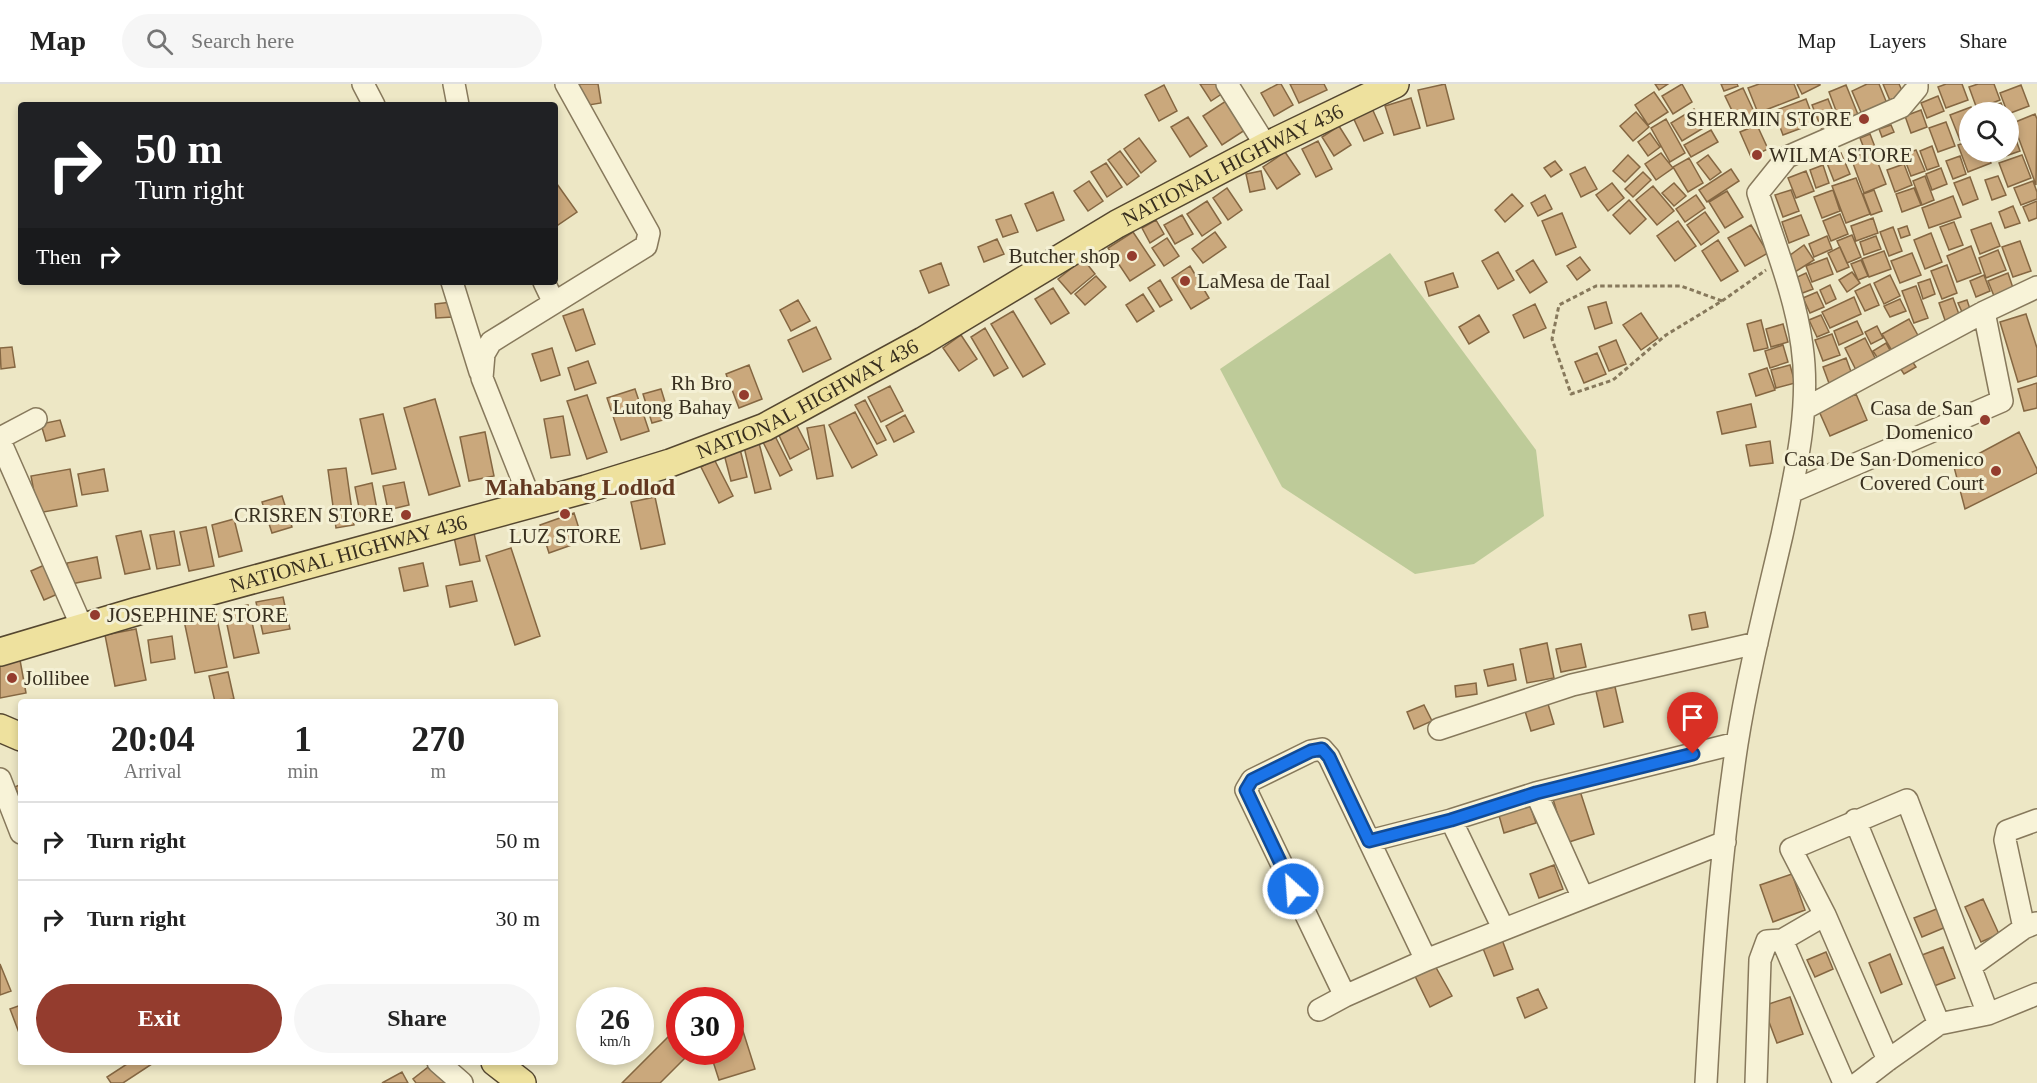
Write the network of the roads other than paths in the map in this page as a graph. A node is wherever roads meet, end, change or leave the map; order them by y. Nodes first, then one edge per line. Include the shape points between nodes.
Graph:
1 (363, 84) edge
2 (454, 84) edge
3 (566, 84) edge
4 (1227, 84) edge
5 (1395, 84) edge
6 (1917, 84) edge
7 (372, 102) edge
8 (457, 102) edge
9 (1266, 146) junction
10 (453, 285) edge
11 (545, 285) edge
12 (2037, 287) edge
13 (554, 303) junction
14 (1984, 312) junction
15 (482, 378) junction
16 (1804, 409) junction
17 (36, 419) dead end
18 (0, 440) edge
19 (1791, 492) junction
20 (532, 504) junction
21 (82, 627) junction
22 (1757, 643) junction
23 (0, 651) edge
24 (0, 728) edge
25 (1439, 729) dead end
26 (18, 736) edge
27 (1737, 743) junction
28 (0, 779) edge
29 (1536, 793) junction
30 (1451, 820) junction
31 (1855, 820) junction
32 (2037, 820) edge
33 (18, 825) edge
34 (1369, 841) junction
35 (1725, 842) junction
36 (1583, 898) junction
37 (1825, 915) junction
38 (2031, 925) edge
39 (1503, 928) junction
40 (1782, 940) junction
41 (1426, 960) junction
42 (1971, 966) junction
43 (2037, 994) edge
44 (1345, 996) junction
45 (1319, 1010) dead end
46 (1988, 1014) junction
47 (1939, 1024) junction
48 (1887, 1060) junction
49 (441, 1065) edge
50 (499, 1065) edge
51 (462, 1083) edge
52 (522, 1083) edge
53 (1706, 1083) edge
54 (1755, 1083) edge
55 (1844, 1083) edge
56 (1858, 1083) edge

1 - 7 street
2 - 8 street
3 - 13 street via 649,233 646,246
4 - 9 street
5 - 9 main road, NATIONAL HIGHWAY 436
6 - 16 street via 1901,107 1787,157 1758,193 1802,347
9 - 20 main road, NATIONAL HIGHWAY 436 via 1117,224 923,341 765,427 670,463
10 - 15 street
11 - 13 street
12 - 14 street
13 - 15 street via 491,342 484,354
14 - 16 street
14 - 19 street via 2002,401
15 - 20 street
16 - 19 street
17 - 18 street
18 - 21 street
19 - 22 street
20 - 21 main road, NATIONAL HIGHWAY 436
21 - 23 main road, NATIONAL HIGHWAY 436
22 - 25 street via 1572,685
22 - 27 street
24 - 26 main road
27 - 29 street
27 - 35 street
28 - 33 street
29 - 30 street
29 - 36 street
30 - 34 street
30 - 39 street
31 - 37 street via 1791,849
31 - 42 street via 1906,800
31 - 47 street
32 - 38 street via 2007,831 2005,840
34 - 41 street
34 - 44 street via 1322,749 1252,780 1246,790
35 - 36 street
35 - 53 street
36 - 39 street
37 - 40 street
37 - 48 street
38 - 42 street
39 - 41 street
40 - 54 street via 1767,941 1760,960
40 - 55 street
41 - 44 street
42 - 46 street
43 - 46 street
44 - 45 street
46 - 47 street
47 - 48 street
48 - 56 street
49 - 51 street
50 - 52 main road

